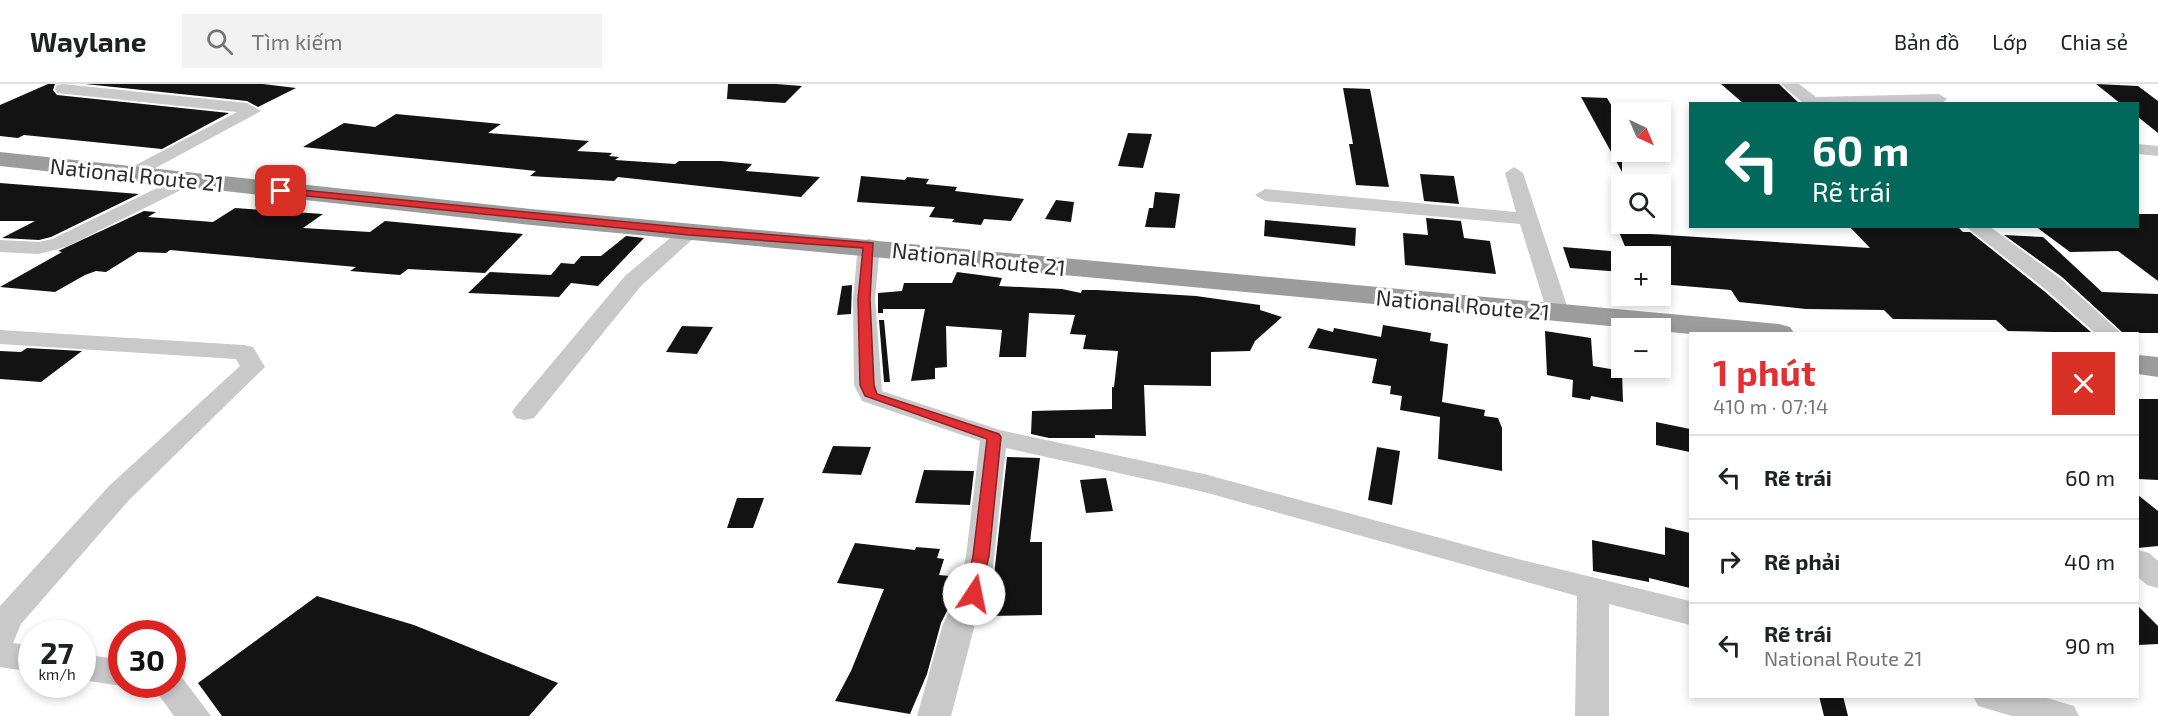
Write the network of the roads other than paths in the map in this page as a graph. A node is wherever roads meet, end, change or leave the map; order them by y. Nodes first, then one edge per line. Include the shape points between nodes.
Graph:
1 (1789, 84) edge
2 (63, 89) dead end
3 (1939, 99) dead end
4 (1813, 102) edge
5 (1845, 102) edge
6 (2139, 149) edge
7 (2158, 151) edge
8 (0, 159) edge
9 (1514, 173) dead end
10 (135, 174) junction
11 (188, 179) junction
12 (1265, 195) dead end
13 (1529, 219) junction
14 (1978, 228) edge
15 (689, 232) junction
16 (869, 245) junction
17 (5, 250) edge
18 (1558, 312) junction
19 (1768, 332) edge
20 (2108, 332) edge
21 (0, 337) edge
22 (525, 412) dead end
23 (994, 437) junction
24 (2139, 562) edge
25 (2158, 577) edge
26 (1593, 589) junction
27 (1689, 613) edge
28 (0, 637) edge
29 (0, 654) edge
30 (18, 657) edge
31 (179, 698) edge
32 (1997, 698) edge
33 (194, 716) edge
34 (934, 716) edge
35 (1592, 716) edge
36 (2062, 716) edge

1 - 4 street
2 - 10 street via 252,111
3 - 5 street
6 - 7 street
8 - 10 highway, National Route 21
9 - 13 street
10 - 11 highway, National Route 21
11 - 15 highway, National Route 21 via 328,197
11 - 17 street via 59,243
12 - 13 street
13 - 18 street
14 - 20 street via 2053,284
15 - 16 highway, National Route 21
15 - 22 street via 633,281
16 - 18 highway, National Route 21 via 988,261
16 - 23 street via 864,299 867,385 871,396
18 - 19 highway, National Route 21
21 - 28 street via 244,352 253,367 119,493 7,619
23 - 26 street via 1204,483
23 - 34 street via 974,594 959,624
24 - 25 street
26 - 27 street
26 - 35 street
29 - 30 street
31 - 33 street
32 - 36 street

